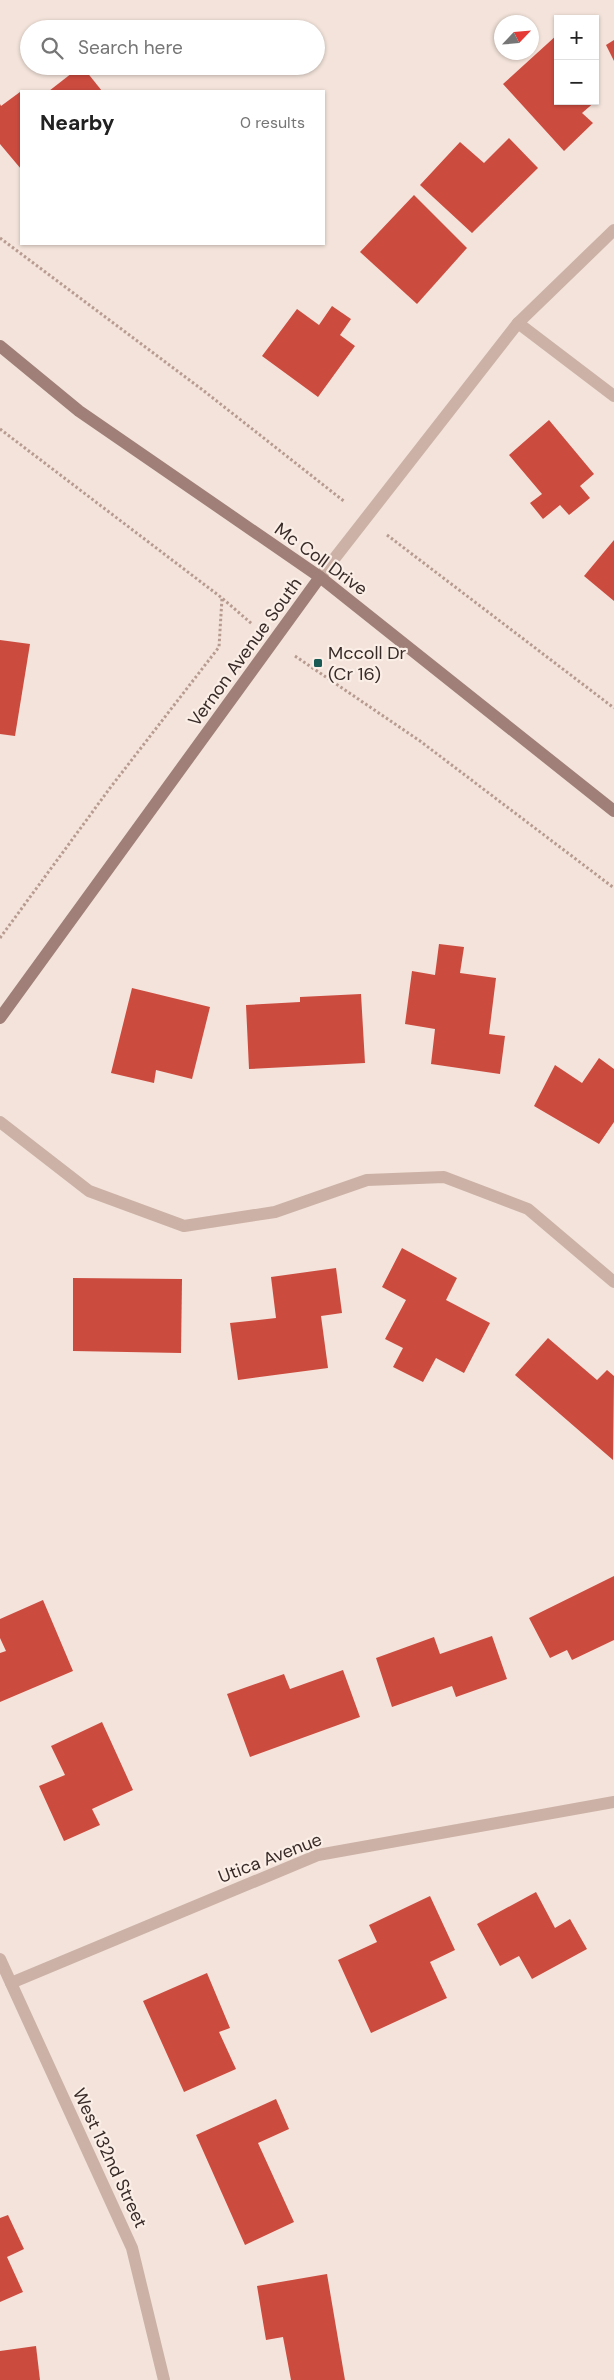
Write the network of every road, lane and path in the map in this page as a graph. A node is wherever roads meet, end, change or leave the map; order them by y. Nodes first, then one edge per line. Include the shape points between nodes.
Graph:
1 (614, 230) edge
2 (0, 238) edge
3 (518, 323) junction
4 (0, 346) edge
5 (614, 396) edge
6 (0, 429) edge
7 (366, 519) junction
8 (320, 577) junction
9 (222, 598) junction
10 (273, 642) junction
11 (614, 708) edge
12 (614, 811) edge
13 (614, 888) edge
14 (0, 938) edge
15 (0, 1018) edge
16 (0, 1122) edge
17 (614, 1282) edge
18 (614, 1802) edge
19 (0, 1959) edge
20 (11, 1983) junction
21 (164, 2380) edge

1 - 3 street, Vernon Avenue South
2 - 7 path via 204,391
3 - 5 street
3 - 7 street, Vernon Avenue South
4 - 8 main road, Mc Coll Drive via 79,411
6 - 9 path
7 - 8 street, Vernon Avenue South
7 - 11 path
8 - 10 main road, Vernon Avenue South
8 - 12 main road, Mc Coll Drive
9 - 10 path
9 - 14 path via 219,647
10 - 13 path via 420,740
10 - 15 main road, Vernon Avenue South
16 - 17 street via 89,1191 184,1226 276,1212 367,1180 444,1177 528,1209
18 - 20 street, Utica Avenue via 318,1855
19 - 20 street, West 132nd Street
20 - 21 street, West 132nd Street via 132,2248

